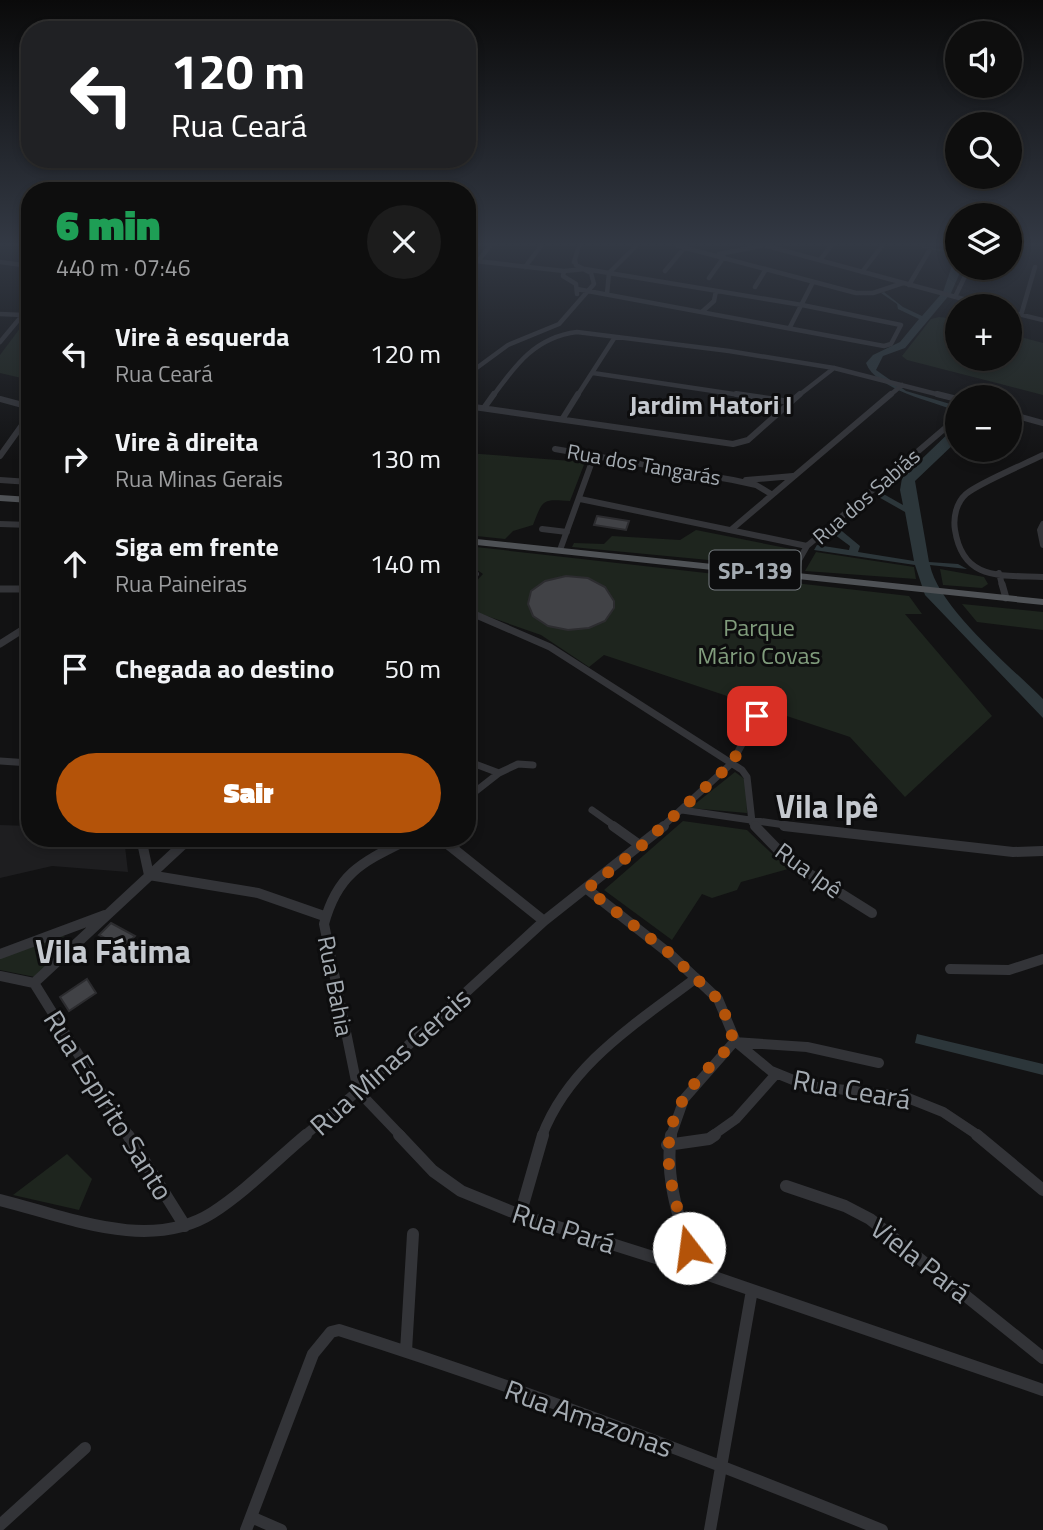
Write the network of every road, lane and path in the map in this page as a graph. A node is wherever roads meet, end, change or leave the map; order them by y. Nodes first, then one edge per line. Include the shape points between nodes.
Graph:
1 (20, 317) edge
2 (566, 317) edge
3 (738, 317) edge
4 (795, 317) edge
5 (867, 317) edge
6 (790, 327) junction
7 (615, 337) junction
8 (0, 342) edge
9 (476, 368) edge
10 (834, 368) junction
11 (593, 373) junction
12 (902, 385) junction
13 (945, 396) edge
14 (0, 399) edge
15 (790, 402) junction
16 (21, 405) edge
17 (476, 407) edge
18 (484, 408) junction
19 (563, 418) junction
20 (1022, 418) edge
21 (1043, 424) edge
22 (21, 427) edge
23 (945, 428) edge
24 (555, 449) dead end
25 (1043, 455) edge
26 (0, 456) edge
27 (594, 456) junction
28 (793, 475) junction
29 (0, 480) edge
30 (733, 480) junction
31 (21, 481) edge
32 (771, 494) junction
33 (0, 498) edge
34 (580, 499) junction
35 (21, 501) edge
36 (21, 503) edge
37 (0, 506) edge
38 (0, 524) edge
39 (1043, 524) edge
40 (21, 525) edge
41 (542, 529) dead end
42 (732, 529) junction
43 (567, 531) junction
44 (476, 542) edge
45 (1043, 545) edge
46 (807, 546) junction
47 (560, 550) junction
48 (999, 573) junction
49 (797, 575) junction
50 (1043, 577) edge
51 (0, 589) edge
52 (21, 589) edge
53 (1006, 598) junction
54 (1043, 602) edge
55 (476, 615) edge
56 (21, 631) edge
57 (0, 644) edge
58 (757, 716) dead end
59 (0, 761) edge
60 (21, 762) edge
61 (732, 763) junction
62 (476, 764) edge
63 (533, 765) dead end
64 (499, 773) junction
65 (476, 791) edge
66 (592, 810) dead end
67 (682, 810) junction
68 (752, 822) junction
69 (641, 846) junction
70 (143, 847) edge
71 (180, 847) edge
72 (393, 847) edge
73 (451, 847) edge
74 (1043, 851) edge
75 (149, 875) junction
76 (587, 889) junction
77 (872, 913) dead end
78 (107, 914) junction
79 (324, 916) junction
80 (544, 921) junction
81 (60, 931) junction
82 (0, 954) edge
83 (1043, 959) edge
84 (59, 960) junction
85 (950, 969) dead end
86 (0, 976) edge
87 (696, 978) junction
88 (34, 983) junction
89 (734, 1042) junction
90 (879, 1063) dead end
91 (776, 1074) junction
92 (358, 1091) junction
93 (667, 1145) junction
94 (786, 1186) dead end
95 (1043, 1190) edge
96 (0, 1200) edge
97 (520, 1215) junction
98 (185, 1226) junction
99 (412, 1234) dead end
100 (695, 1270) junction
101 (752, 1290) junction
102 (407, 1351) junction
103 (1043, 1358) edge
104 (1043, 1390) edge
105 (85, 1448) dead end
106 (722, 1466) junction
107 (248, 1524) edge
108 (0, 1525) edge
109 (281, 1530) edge
110 (710, 1530) edge
111 (881, 1530) edge

1 - 8 street
2 - 9 street via 503,348
3 - 6 street
4 - 6 street
5 - 6 street via 900,326 891,344
7 - 10 street
7 - 11 street
7 - 18 street via 569,332 542,340
10 - 12 street
10 - 15 street
11 - 15 street
11 - 19 street
12 - 13 street
12 - 28 street
14 - 16 street
15 - 19 street via 739,443
17 - 18 street
18 - 19 street
20 - 21 street
22 - 26 street
23 - 46 street, Rua dos Sabiás
24 - 27 street, Rua dos Tangarás
25 - 48 street via 976,487 956,510 954,529 964,560 978,570
27 - 30 street, Rua dos Tangarás
27 - 34 street
28 - 30 street, Rua dos Tangarás
28 - 32 street
29 - 31 street
30 - 32 street, Rua dos Tangarás
32 - 42 street
33 - 35 main road
34 - 42 street
34 - 43 street
36 - 37 main road
38 - 40 street
39 - 45 street
41 - 43 street
42 - 46 street
43 - 47 street
44 - 47 main road, SP-139
46 - 49 street
47 - 49 main road, SP-139
48 - 50 street
48 - 53 street
49 - 53 main road, SP-139
51 - 52 street
53 - 54 main road, SP-139
55 - 61 street via 550,647
56 - 57 street
58 - 61 street, Rua Minas Gerais
59 - 60 street
61 - 67 street, Rua Minas Gerais
61 - 68 street via 747,777
62 - 64 street
63 - 64 street via 517,764
64 - 65 street
66 - 69 street
67 - 68 street
67 - 69 street, Rua Minas Gerais
68 - 74 street via 1013,852
68 - 77 street, Rua Ipê via 789,861
69 - 76 street, Rua Minas Gerais
70 - 75 street
71 - 75 street
72 - 79 street, Rua Bahia via 351,872
73 - 80 street
75 - 78 street
75 - 79 street via 258,892
76 - 80 street, Rua Minas Gerais
76 - 87 street
78 - 81 street
78 - 84 street
79 - 92 street, Rua Bahia
80 - 92 street, Rua Minas Gerais
81 - 82 street
81 - 84 street via 70,933 73,939
83 - 85 street via 1009,970
84 - 88 street
86 - 88 street
87 - 89 street via 721,1002
87 - 97 street via 567,1088 548,1124
88 - 98 street, Rua Espírito Santo
89 - 90 street via 800,1044
89 - 91 street, Rua Ceará
89 - 93 street via 680,1106
91 - 93 street via 736,1119 709,1139
91 - 95 street, Rua Ceará via 820,1090 871,1090 919,1100 978,1133
92 - 97 street, Rua Pará via 446,1182
92 - 98 street, Rua Minas Gerais via 227,1204
93 - 100 street via 670,1175
94 - 103 street, Viela Pará via 870,1219
96 - 98 street, Rua Minas Gerais via 133,1230
97 - 100 street, Rua Pará
99 - 102 street
100 - 101 street, Rua Pará
101 - 104 street, Rua Pará
101 - 106 street
102 - 106 street, Rua Amazonas
102 - 107 street, Rua Amazonas via 339,1330 323,1339 308,1364
105 - 108 street
106 - 110 street
106 - 111 street, Rua Amazonas
107 - 109 street

